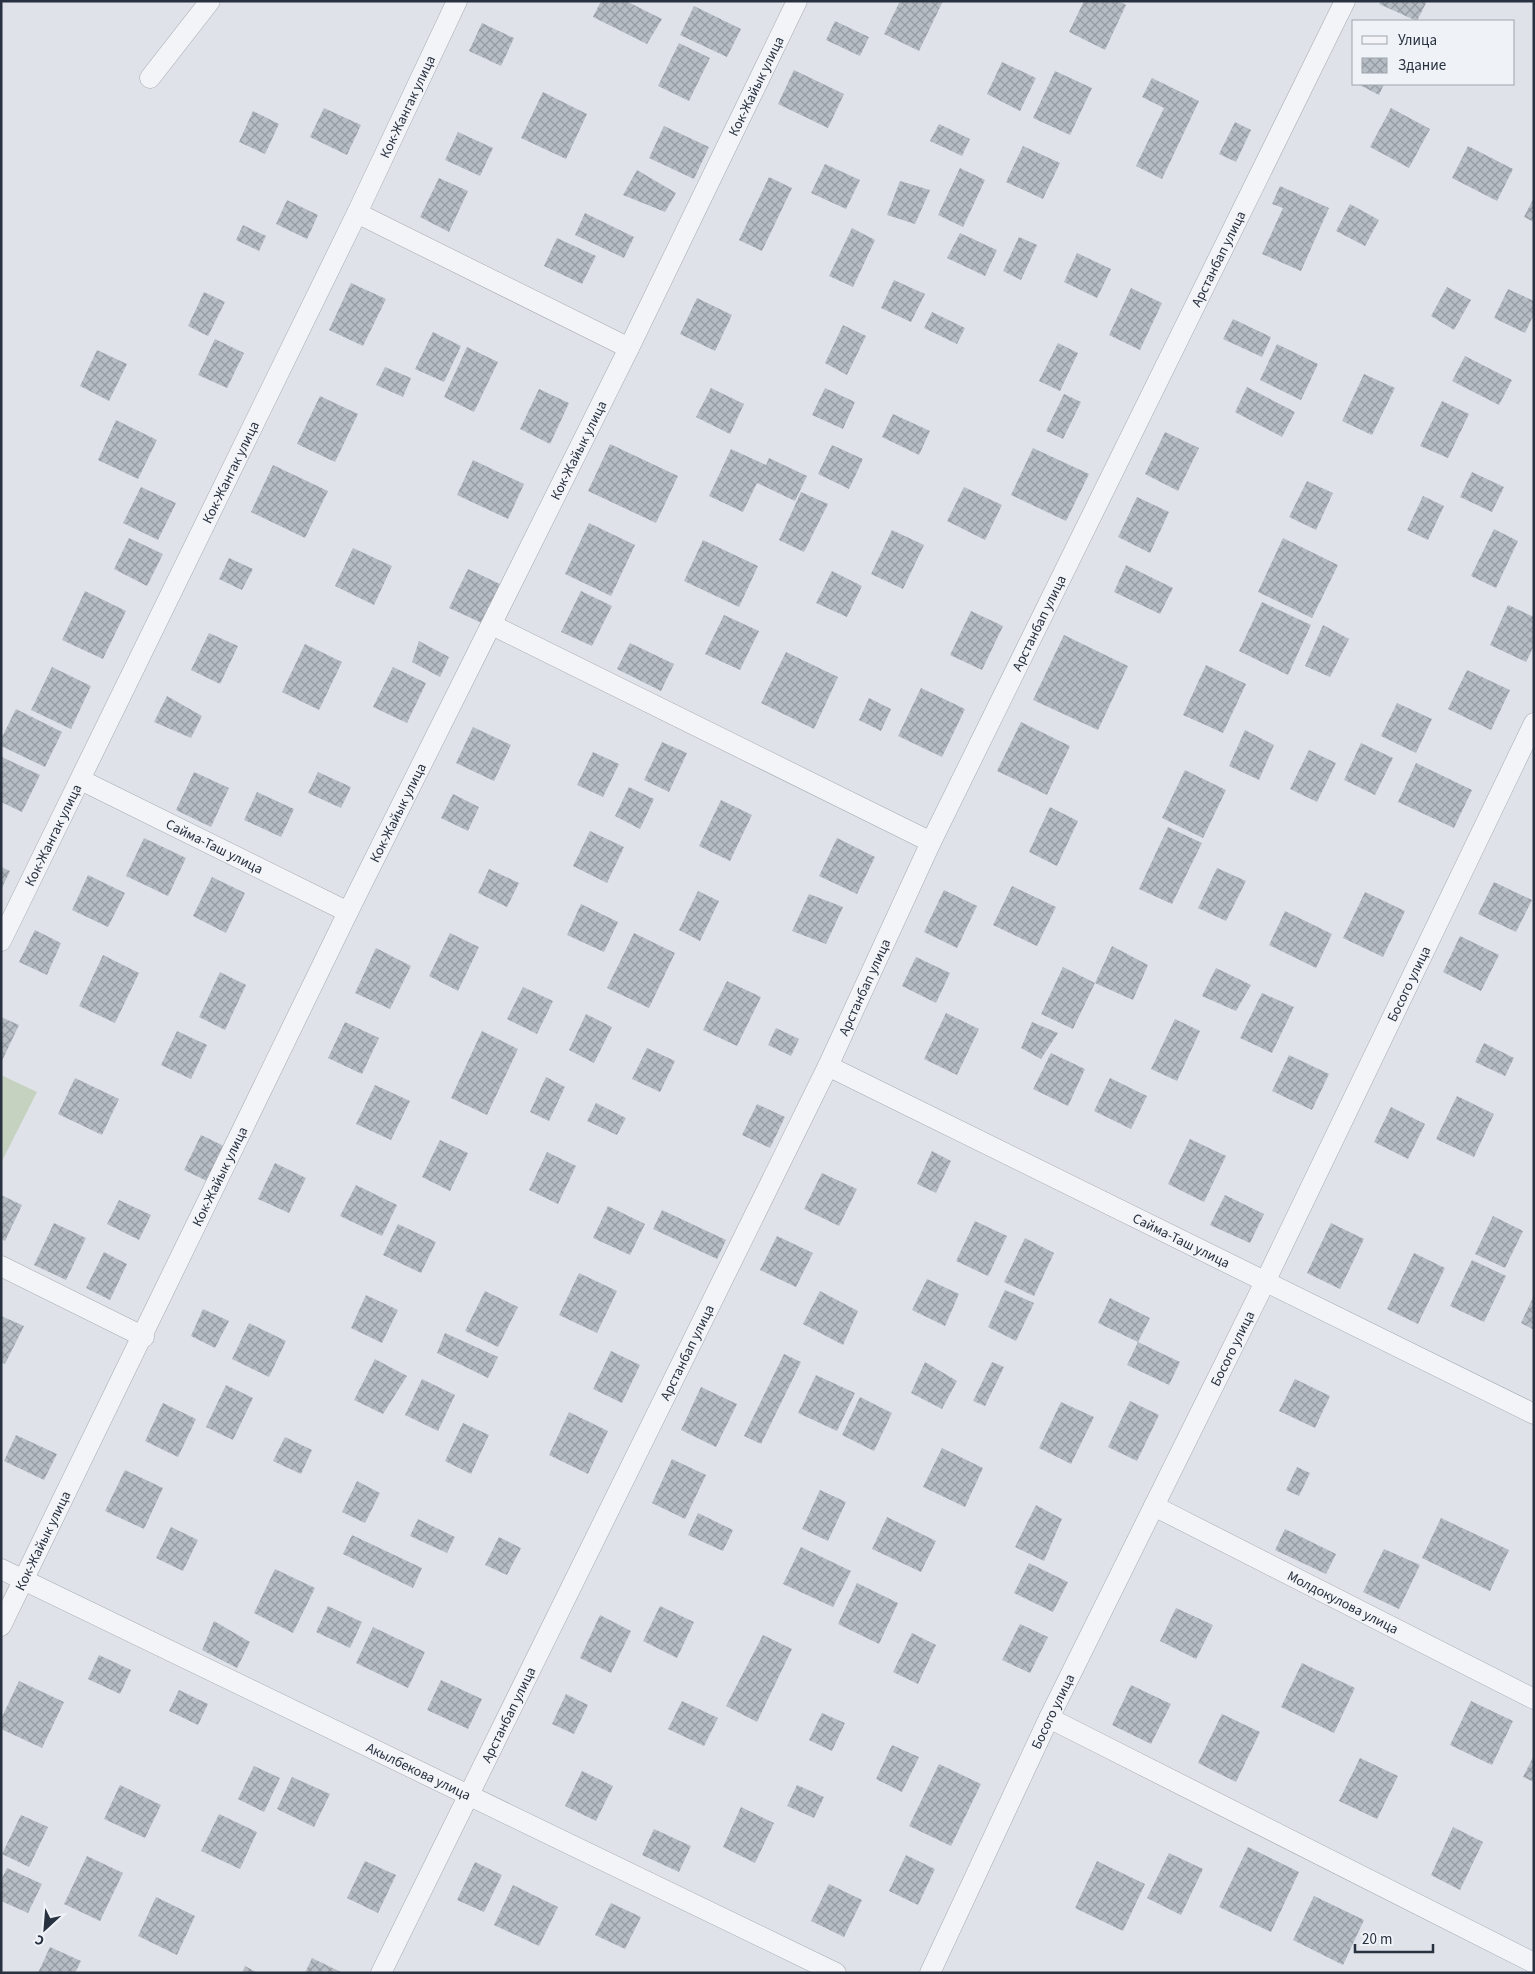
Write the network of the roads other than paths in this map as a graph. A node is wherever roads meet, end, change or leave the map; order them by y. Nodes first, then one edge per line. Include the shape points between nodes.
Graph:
1 (210, 1) edge
2 (457, 1) edge
3 (797, 1) edge
4 (1345, 1) edge
5 (150, 78) dead end
6 (357, 213) junction
7 (629, 348) junction
8 (492, 625) junction
9 (1534, 723) edge
10 (81, 780) junction
11 (931, 842) junction
12 (348, 912) junction
13 (1, 941) edge
14 (828, 1066) junction
15 (1, 1266) edge
16 (1265, 1282) junction
17 (144, 1336) junction
18 (1534, 1414) edge
19 (1154, 1506) junction
20 (1, 1569) edge
21 (24, 1580) junction
22 (1, 1626) edge
23 (1534, 1699) edge
24 (1049, 1718) junction
25 (468, 1797) junction
26 (1534, 1963) edge
27 (381, 1973) edge
28 (836, 1973) edge
29 (930, 1973) edge

1 - 5 street
2 - 6 street, Кок-Жангак улица
3 - 7 street, Кок-Жайык улица
4 - 11 street, Арстанбап улица
6 - 7 street
6 - 10 street, Кок-Жангак улица
7 - 8 street, Кок-Жайык улица
8 - 11 street
8 - 12 street, Кок-Жайык улица
9 - 16 street, Босого улица
10 - 12 street, Сайма-Таш улица
10 - 13 street, Кок-Жангак улица
11 - 14 street, Арстанбап улица
12 - 17 street, Кок-Жайык улица
14 - 16 street, Сайма-Таш улица
14 - 25 street, Арстанбап улица
15 - 17 street
16 - 18 street, Сайма-Таш улица
16 - 19 street, Босого улица
17 - 21 street, Кок-Жайык улица
19 - 23 street, Молдокулова улица
19 - 24 street, Босого улица
20 - 21 street, Акылбекова улица
21 - 22 street, Кок-Жайык улица
21 - 25 street, Акылбекова улица
24 - 26 street
24 - 29 street, Босого улица
25 - 27 street, Арстанбап улица
25 - 28 street, Акылбекова улица

